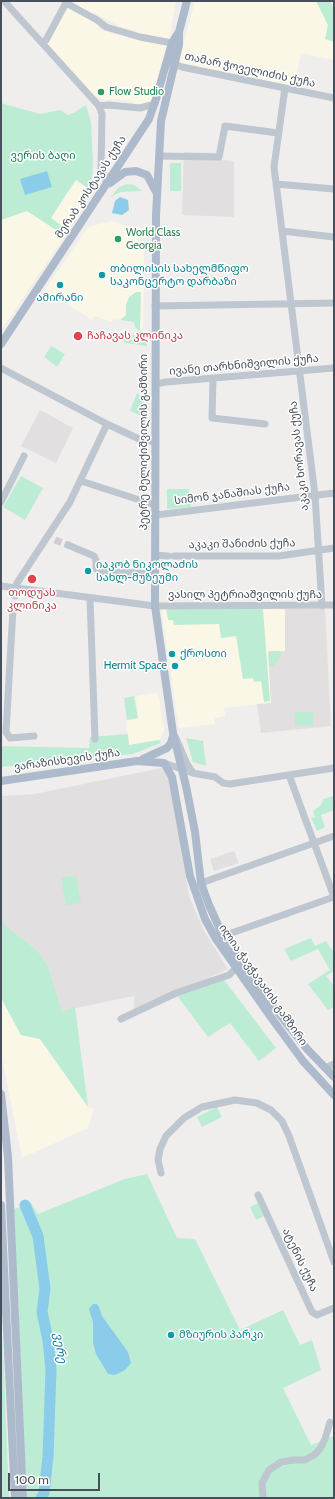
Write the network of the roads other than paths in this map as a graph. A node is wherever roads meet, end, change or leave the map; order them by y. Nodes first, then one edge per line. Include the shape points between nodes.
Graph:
1 (4, 1) edge
2 (187, 1) edge
3 (66, 2) edge
4 (179, 32) junction
5 (42, 43) junction
6 (172, 43) junction
7 (167, 56) junction
8 (174, 65) junction
9 (284, 88) junction
10 (334, 98) edge
11 (155, 104) junction
12 (99, 106) junction
13 (163, 112) joint
14 (278, 133) junction
15 (159, 156) junction
16 (107, 182) junction
17 (276, 184) junction
18 (334, 189) edge
19 (98, 194) junction
20 (157, 194) junction
21 (282, 232) junction
22 (334, 236) edge
23 (334, 303) edge
24 (292, 304) junction
25 (155, 306) junction
26 (1, 344) edge
27 (1, 368) edge
28 (334, 368) edge
29 (301, 371) junction
30 (213, 379) junction
31 (156, 384) junction
32 (107, 424) junction
33 (266, 424) dead end
34 (156, 442) junction
35 (24, 456) dead end
36 (81, 481) junction
37 (334, 493) edge
38 (315, 495) junction
39 (1, 502) edge
40 (156, 505) junction
41 (156, 515) junction
42 (68, 545) tunnel mouth
43 (334, 548) edge
44 (319, 551) junction
45 (155, 555) junction
46 (155, 574) junction
47 (1, 586) edge
48 (15, 592) junction
49 (90, 598) junction
50 (334, 605) edge
51 (155, 606) junction
52 (322, 606) junction
53 (13, 609) tunnel mouth
54 (4, 709) edge
55 (173, 733) junction
56 (34, 736) dead end
57 (94, 739) dead end
58 (137, 761) junction
59 (164, 763) junction
60 (179, 768) junction
61 (334, 768) edge
62 (193, 773) junction
63 (289, 775) junction
64 (1, 781) edge
65 (334, 836) edge
66 (313, 844) junction
67 (201, 883) junction
68 (334, 897) edge
69 (223, 936) junction
70 (236, 968) junction
71 (229, 975) junction
72 (241, 976) junction
73 (121, 1019) dead end
74 (334, 1064) edge
75 (325, 1068) junction
76 (334, 1077) edge
77 (1, 1094) edge
78 (334, 1095) edge
79 (161, 1173) dead end
80 (258, 1195) dead end
81 (1, 1205) edge
82 (334, 1262) edge
83 (334, 1308) edge
84 (330, 1422) dead end
85 (15, 1498) edge
86 (23, 1498) edge
87 (263, 1498) edge

1 - 5 street
2 - 4 main road, მერაბ კოსტავას ქუჩა
3 - 5 street
3 - 6 street via 106,27
4 - 6 main road, მერაბ კოსტავას ქუჩა
4 - 8 main road, მერაბ კოსტავას ქუჩა
5 - 12 street
6 - 7 main road, მერაბ კოსტავას ქუჩა
7 - 8 street, თამარ ჭოველიძის ქუჩა via 169,62
7 - 11 main road, მერაბ კოსტავას ქუჩა
8 - 9 street, თამარ ჭოველიძის ქუჩა
8 - 13 main road, მერაბ კოსტავას ქუჩა
9 - 10 street, თამარ ჭოველიძის ქუჩა
9 - 14 street, აკაკი ხორავას ქუჩა
11 - 12 street via 140,108
11 - 16 main road, მერაბ კოსტავას ქუჩა via 149,119
12 - 16 street via 102,114 101,168
13 - 15 main road, პეტრე მელიქიშვილის გამზირი
14 - 15 street via 225,126 219,157
14 - 17 street, აკაკი ხორავას ქუჩა via 274,167
15 - 20 main road, პეტრე მელიქიშვილის გამზირი
16 - 19 main road, მერაბ კოსტავას ქუჩა
17 - 18 street
17 - 21 street, აკაკი ხორავას ქუჩა
19 - 20 main road via 121,174 132,171 147,175
19 - 26 main road, მერაბ კოსტავას ქუჩა
20 - 25 main road, პეტრე მელიქიშვილის გამზირი
21 - 22 street
21 - 24 street, აკაკი ხორავას ქუჩა
23 - 24 street
24 - 25 street
24 - 29 street, აკაკი ხორავას ქუჩა
25 - 31 main road, პეტრე მელიქიშვილის გამზირი
27 - 32 street
28 - 29 street, ივანე თარხნიშვილის ქუჩა
29 - 30 street, ივანე თარხნიშვილის ქუჩა
29 - 38 street, აკაკი ხორავას ქუჩა
30 - 31 street, ივანე თარხნიშვილის ქუჩა
30 - 33 street via 212,418
31 - 34 main road, პეტრე მელიქიშვილის გამზირი
32 - 34 street via 139,439
32 - 36 street
34 - 40 main road, პეტრე მელიქიშვილის გამზირი
35 - 39 street
36 - 40 street
36 - 48 street via 52,538 21,577
37 - 38 street, სიმონ ჯანაშიას ქუჩა
38 - 41 street, სიმონ ჯანაშიას ქუჩა
38 - 44 street, აკაკი ხორავას ქუჩა
40 - 41 main road, პეტრე მელიქიშვილის გამზირი
41 - 45 main road, პეტრე მელიქიშვილის გამზირი
42 - 46 street via 94,556 98,571
43 - 44 street, აკაკი შანიძის ქუჩა
44 - 45 street, აკაკი შანიძის ქუჩა via 279,556
44 - 52 street, აკაკი ხორავას ქუჩა
45 - 46 main road, პეტრე მელიქიშვილის გამზირი
46 - 51 main road, პეტრე მელიქიშვილის გამზირი
47 - 48 street, ვასილ პეტრიაშვილის ქუჩა
48 - 49 street, ვასილ პეტრიაშვილის ქუჩა
49 - 51 street, ვასილ პეტრიაშვილის ქუჩა
49 - 57 street
50 - 52 street, ვასილ პეტრიაშვილის ქუჩა
51 - 52 street, ვასილ პეტრიაშვილის ქუჩა
51 - 55 main road, პეტრე მელიქიშვილის გამზირი
53 - 54 street
54 - 56 street via 7,735 10,738
55 - 58 main road, ვარაზისხევის ქუჩა via 167,748
55 - 60 main road, პეტრე მელიქიშვილის გამზირი
55 - 62 street
58 - 59 main road, ვარაზისხევის ქუჩა
58 - 64 main road, ვარაზისხევის ქუჩა
59 - 60 street, ვარაზისხევის ქუჩა
59 - 70 main road, ილია ჭავჭავაძის გამზირი via 172,777 196,897 211,931
60 - 62 street, ვარაზისხევის ქუჩა
60 - 67 main road, ილია ჭავჭავაძის გამზირი via 195,832
61 - 63 street, ვარაზისხევის ქუჩა
62 - 63 street, ვარაზისხევის ქუჩა via 214,776 230,784
63 - 66 street
65 - 66 street
66 - 67 street
66 - 68 street
67 - 69 main road, ილია ჭავჭავაძის გამზირი
68 - 69 street
69 - 75 main road, ილია ჭავჭავაძის გამზირი via 272,1004
70 - 71 street
70 - 72 main road, ილია ჭავჭავაძის გამზირი
71 - 72 street
71 - 73 street via 176,993
72 - 78 main road, ილია ჭავჭავაძის გამზირი via 303,1061
74 - 75 street
75 - 76 main road, ილია ჭავჭავაძის გამზირი
77 - 86 main road via 8,1157
79 - 82 street via 159,1155 166,1136 184,1118 202,1106 235,1100 257,1103 271,1110 282,1120 289,1136
80 - 83 street, ატენის ქუჩა via 312,1312 317,1315
81 - 85 main road
84 - 87 street via 320,1449 314,1455 305,1460 281,1462 269,1470 262,1483

